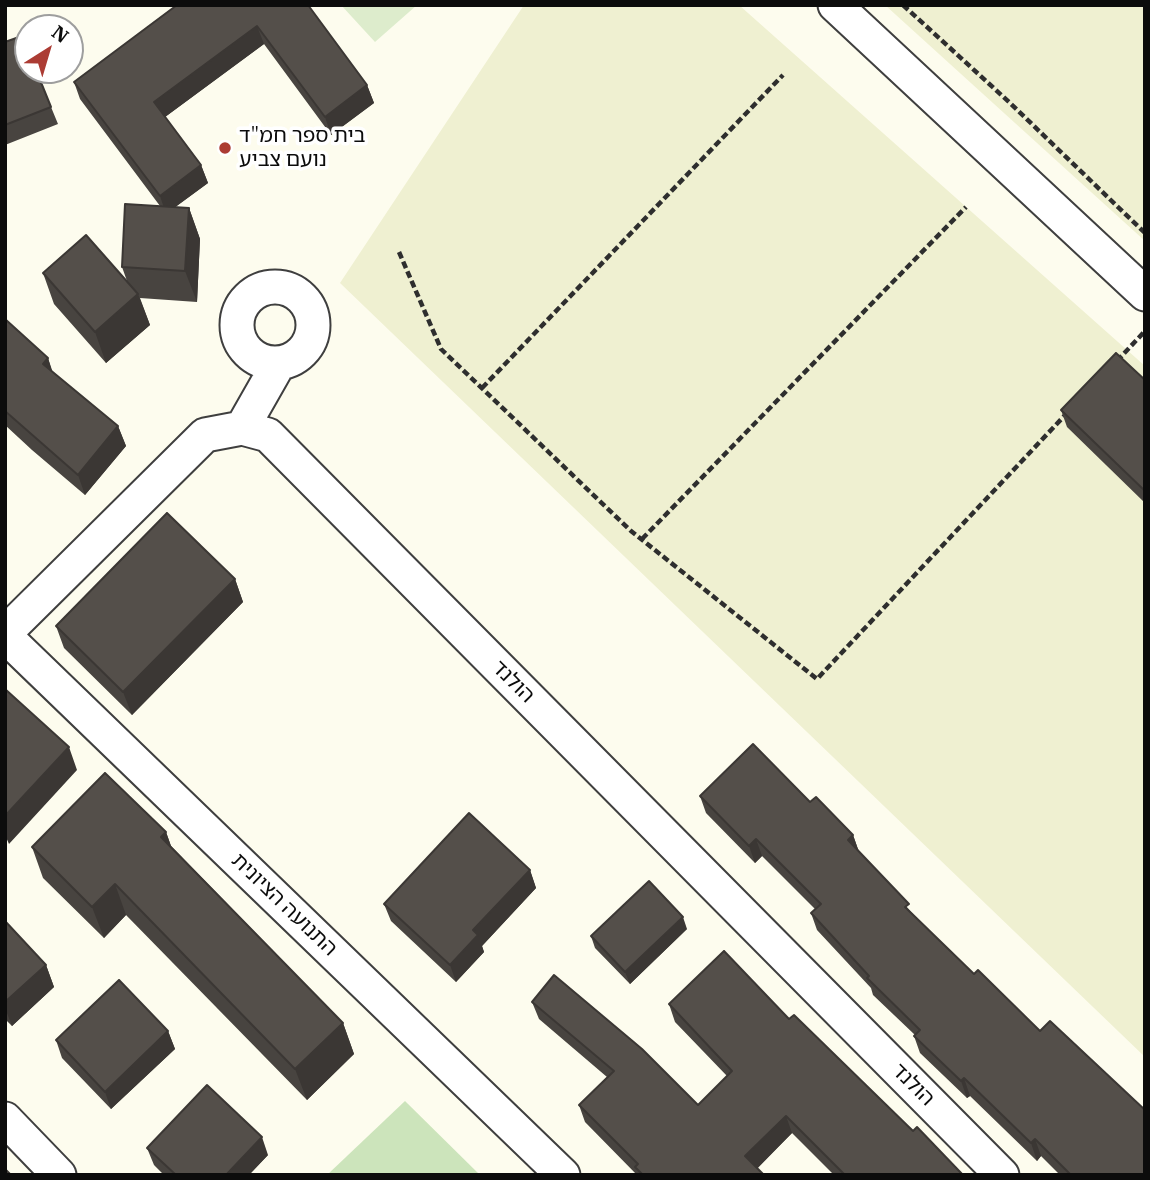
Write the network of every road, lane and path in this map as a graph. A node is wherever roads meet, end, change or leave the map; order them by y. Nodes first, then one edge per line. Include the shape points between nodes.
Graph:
1 (835, 5) edge
2 (903, 5) edge
3 (783, 75) dead end
4 (966, 207) dead end
5 (1145, 233) edge
6 (399, 252) dead end
7 (1145, 293) edge
8 (1145, 331) edge
9 (1117, 361) edge
10 (279, 363) dead end
11 (482, 388) junction
12 (1070, 411) edge
13 (255, 432) junction
14 (642, 540) junction
15 (5, 634) edge
16 (5, 1119) edge
17 (59, 1175) edge
18 (563, 1175) edge
19 (1002, 1175) edge

1 - 7 street
2 - 5 path
3 - 11 path
4 - 14 path
6 - 11 path via 441,349
8 - 9 path
10 - 13 street
11 - 14 path
12 - 14 path via 817,679
13 - 15 street via 205,435
13 - 19 street, הולנד
15 - 18 street, התנועה הציונית
16 - 17 street

